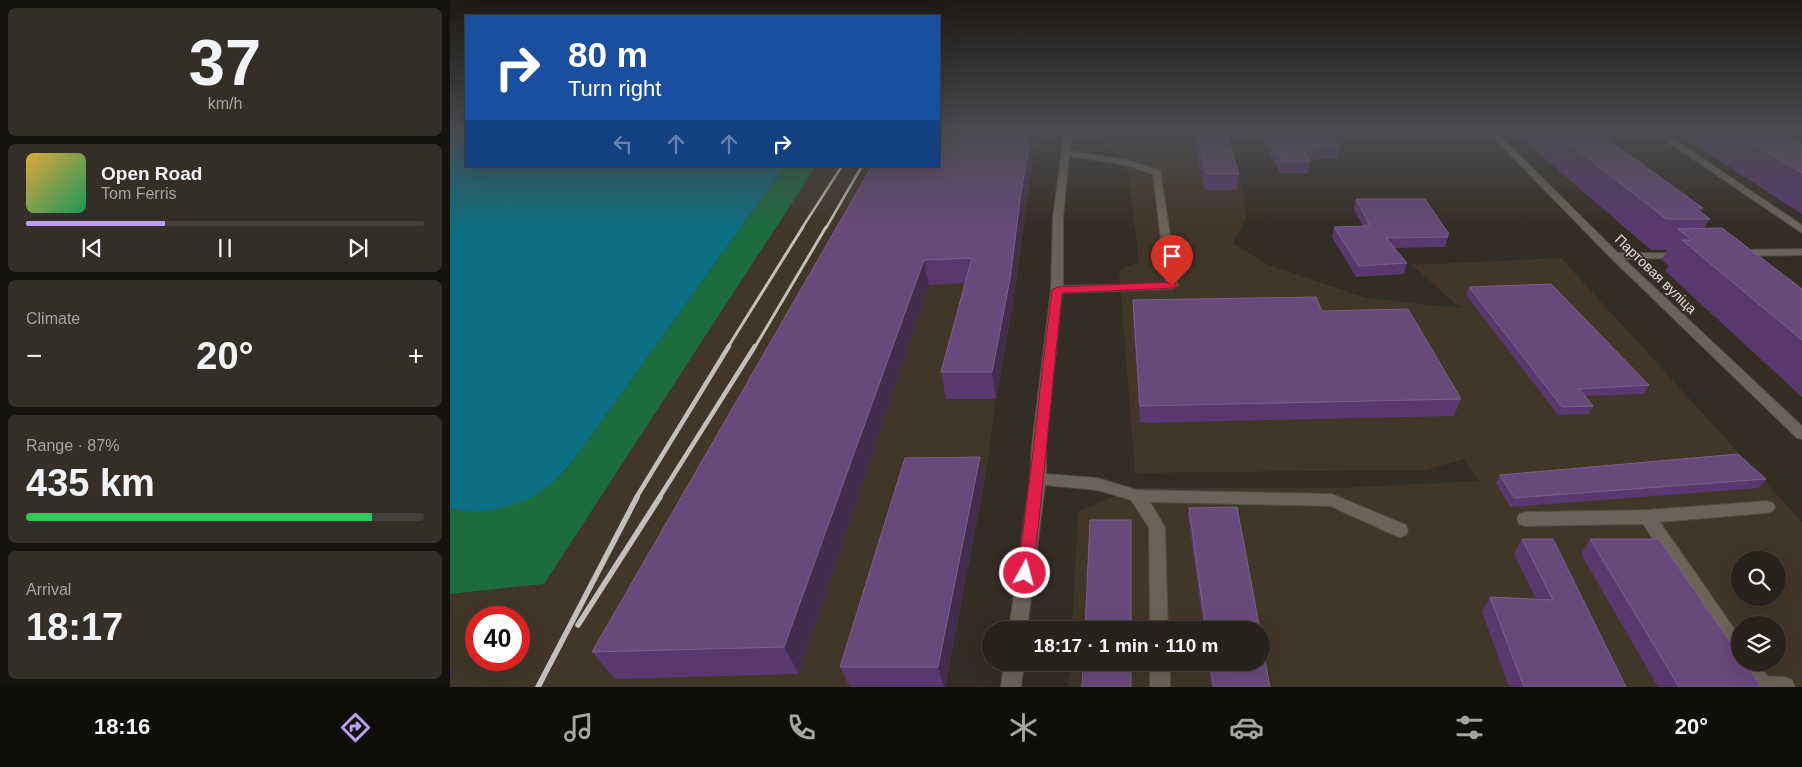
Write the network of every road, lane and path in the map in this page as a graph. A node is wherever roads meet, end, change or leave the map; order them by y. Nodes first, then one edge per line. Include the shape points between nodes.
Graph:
1 (1065, 165) edge
2 (1134, 165) edge
3 (1525, 165) edge
4 (1706, 165) edge
5 (1802, 230) edge
6 (1802, 252) edge
7 (1731, 253) edge
8 (1693, 254) edge
9 (1615, 256) junction
10 (1057, 290) junction
11 (1802, 434) edge
12 (1038, 478) junction
13 (1138, 496) junction
14 (1767, 507) dead end
15 (1647, 517) junction
16 (1525, 520) dead end
17 (1400, 530) dead end
18 (1019, 621) edge
19 (1159, 621) edge
20 (1731, 640) edge
21 (1013, 671) edge
22 (1160, 671) edge
23 (1752, 671) edge
24 (1011, 687) edge
25 (1160, 687) edge
26 (1785, 687) edge

1 - 10 street via 1058,217
2 - 10 street via 1157,172 1172,286
3 - 9 street, Партовая вуліца
4 - 5 street
6 - 7 street
8 - 9 street
9 - 11 street, Партовая вуліца
10 - 12 street
12 - 13 street via 1097,484
12 - 18 street
13 - 17 street via 1332,500
13 - 19 street via 1156,527
14 - 15 street
15 - 16 street
15 - 20 street
21 - 24 street
22 - 25 street
23 - 26 street via 1762,685

